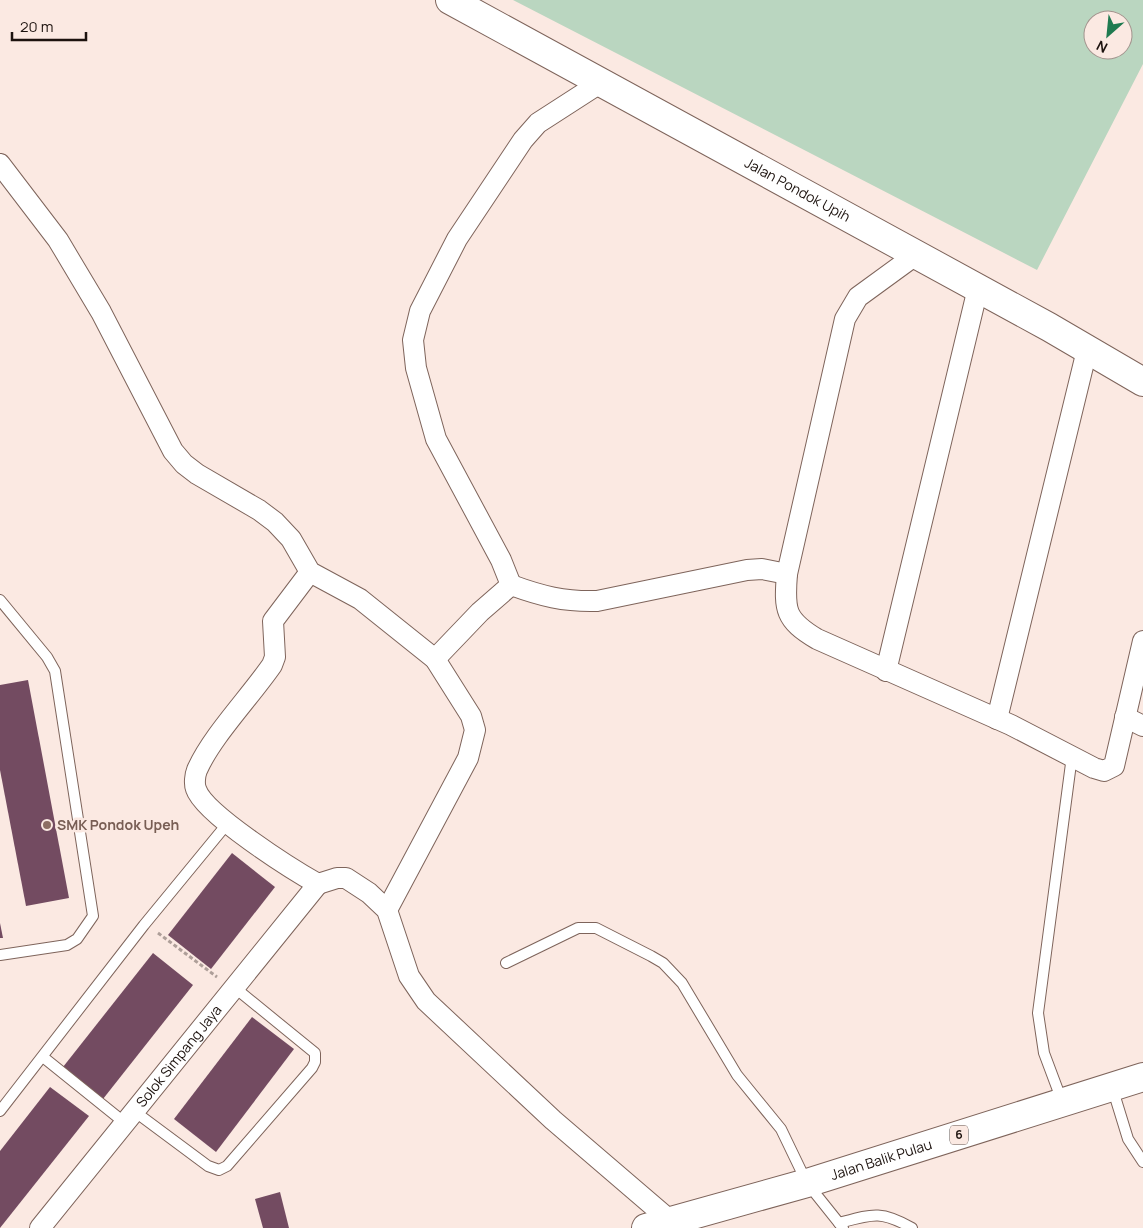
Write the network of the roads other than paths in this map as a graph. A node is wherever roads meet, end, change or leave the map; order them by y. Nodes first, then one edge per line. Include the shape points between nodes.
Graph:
1 (450, 0) edge
2 (600, 83) junction
3 (0, 164) edge
4 (917, 254) junction
5 (978, 288) junction
6 (1086, 350) junction
7 (1143, 382) edge
8 (310, 572) junction
9 (787, 574) junction
10 (510, 585) junction
11 (0, 600) edge
12 (1143, 641) edge
13 (435, 659) junction
14 (886, 671) junction
15 (997, 719) junction
16 (1134, 722) edge
17 (1072, 756) junction
18 (227, 824) junction
19 (318, 884) junction
20 (387, 910) junction
21 (0, 955) edge
22 (506, 963) dead end
23 (234, 987) junction
24 (43, 1057) junction
25 (1143, 1077) edge
26 (1112, 1086) junction
27 (1062, 1102) junction
28 (0, 1111) edge
29 (130, 1117) junction
30 (1143, 1162) edge
31 (807, 1183) junction
32 (659, 1225) edge
33 (841, 1225) edge
34 (40, 1228) edge
35 (912, 1228) edge

1 - 2 main road, Jalan Pondok Upih
2 - 4 main road, Jalan Pondok Upih
2 - 10 street via 538,123 523,140 457,239 420,312 413,340 416,368 436,439 501,560
3 - 8 street via 58,240 173,450 184,464 275,522 291,539
4 - 5 main road, Jalan Pondok Upih
4 - 9 street via 858,297 845,319
5 - 6 main road, Jalan Pondok Upih
5 - 14 street
6 - 7 main road, Jalan Pondok Upih
6 - 15 street
8 - 13 street via 360,598
8 - 18 street via 274,621 275,657 272,665 215,741 197,771 196,789
9 - 10 street via 762,569 746,570 597,601 549,598
9 - 14 street via 787,611 799,628
10 - 13 street
11 - 21 lane via 55,671 93,916 67,945
12 - 16 street
13 - 20 street via 471,716 475,730 464,766
14 - 15 street
15 - 17 street
16 - 17 street via 1111,769 1094,768
17 - 27 lane via 1038,1013 1044,1053
18 - 19 street
18 - 24 lane via 144,925
19 - 20 street via 346,878 358,884
19 - 23 street, Solok Simpang Jaya
20 - 32 street via 409,976 426,1001
22 - 31 lane via 578,928 596,928 663,963 682,983 737,1075 781,1128
23 - 29 street, Solok Simpang Jaya
23 - 29 lane via 315,1053 312,1068 223,1169 213,1169
24 - 28 lane
24 - 29 lane
25 - 26 main road, Jalan Balik Pulau / 6
26 - 27 main road, Jalan Balik Pulau / 6
26 - 30 lane via 1128,1139
27 - 31 main road, Jalan Balik Pulau / 6
29 - 34 street, Solok Simpang Jaya
31 - 32 main road, Jalan Balik Pulau / 6
31 - 33 lane
33 - 35 lane via 868,1215 879,1215 890,1216

